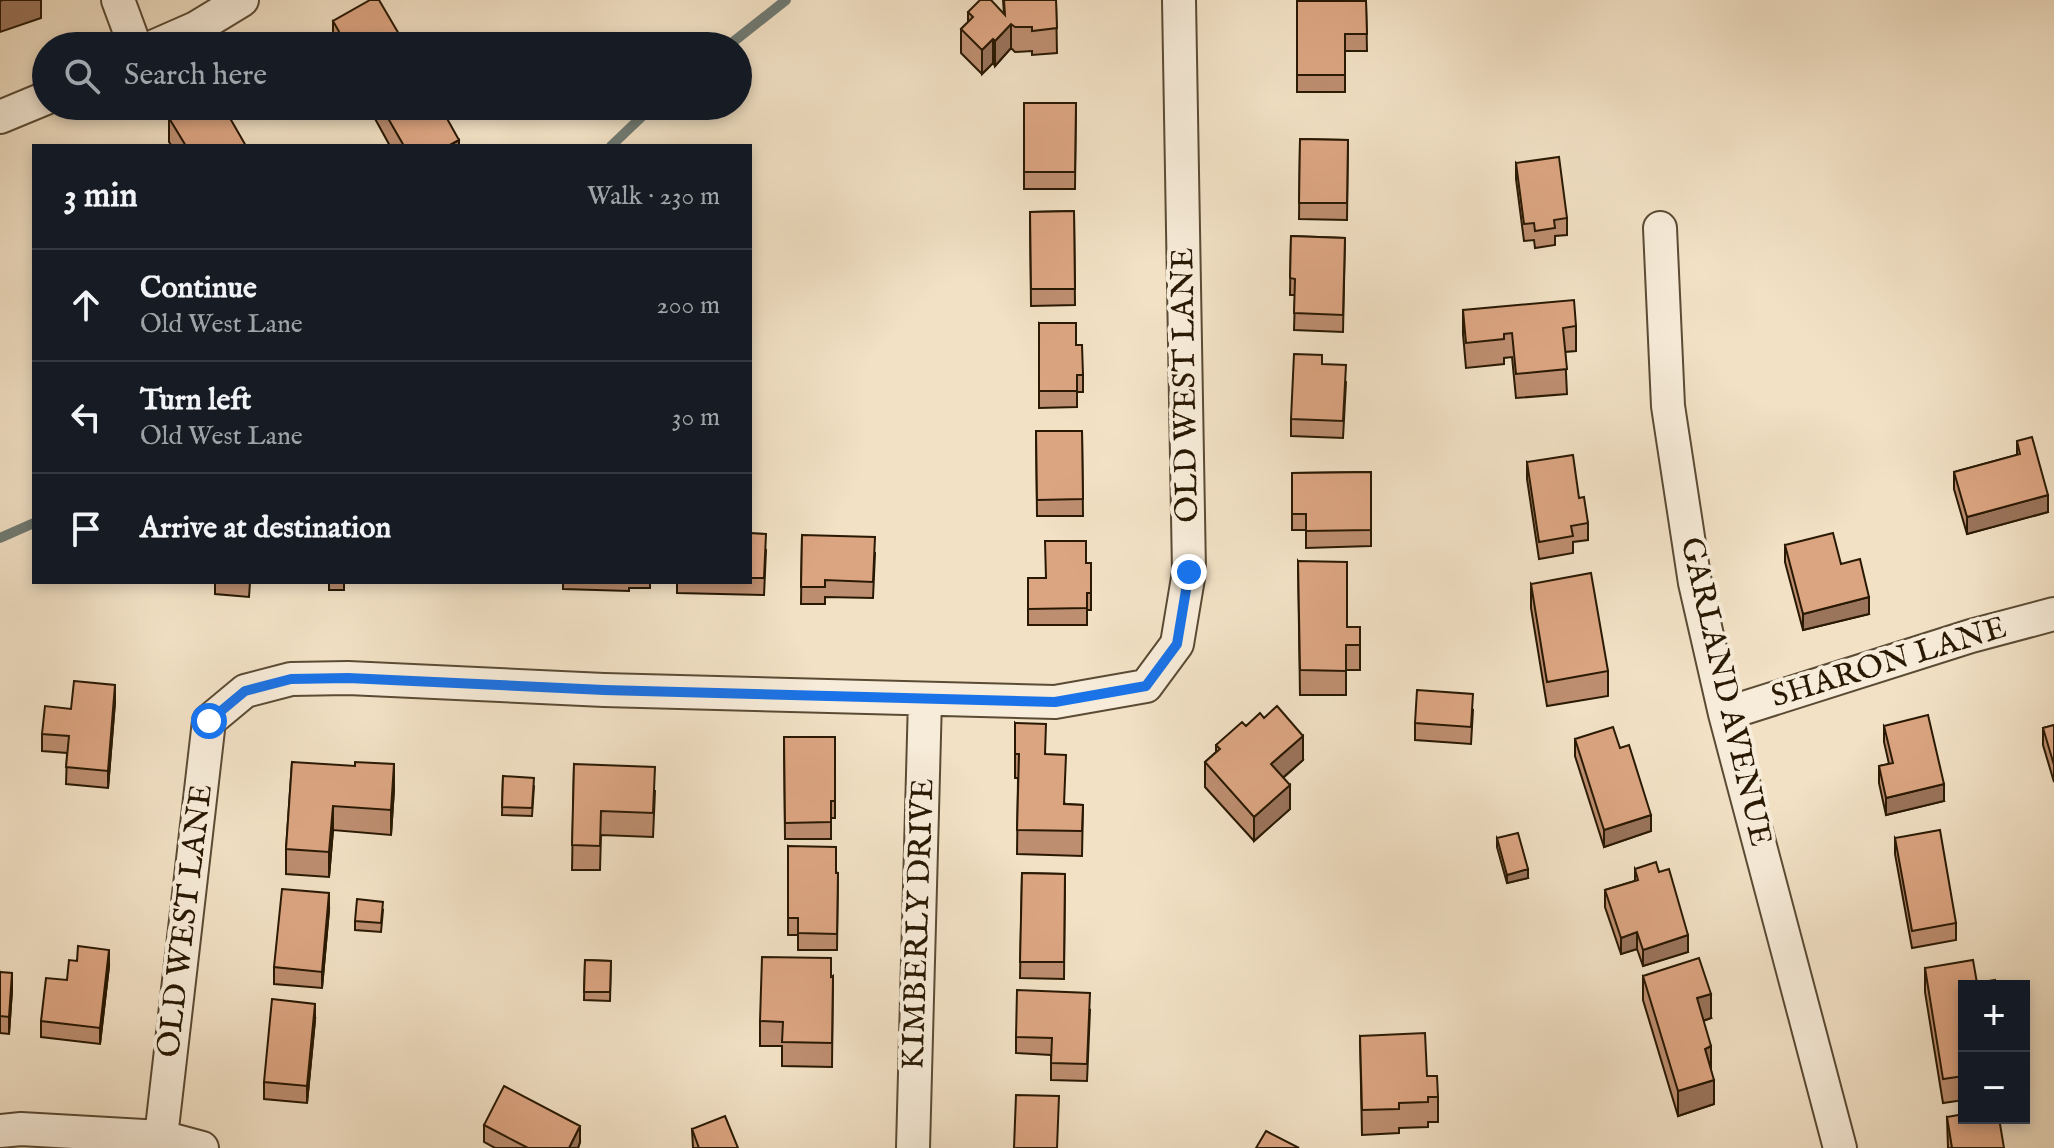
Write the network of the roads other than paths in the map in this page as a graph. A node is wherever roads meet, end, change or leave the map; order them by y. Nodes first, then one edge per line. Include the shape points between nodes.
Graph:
1 (118, 0) edge
2 (242, 0) edge
3 (1179, 0) edge
4 (130, 32) edge
5 (187, 32) edge
6 (32, 104) edge
7 (0, 117) edge
8 (1660, 228) dead end
9 (2054, 614) edge
10 (925, 699) junction
11 (1725, 714) junction
12 (0, 1131) edge
13 (161, 1137) junction
14 (202, 1148) edge
15 (913, 1148) edge
16 (1840, 1148) edge

1 - 4 street
2 - 5 street
3 - 10 street, OLD WEST LANE via 1189,572 1177,644 1146,686 1055,702
6 - 7 street
8 - 11 street, GARLAND AVENUE via 1668,406 1695,583
9 - 11 street, SHARON LANE
10 - 13 street, OLD WEST LANE via 348,678 291,679 245,691 209,721
10 - 15 street, KIMBERLY DRIVE
11 - 16 street, GARLAND AVENUE
12 - 13 street
13 - 14 street

